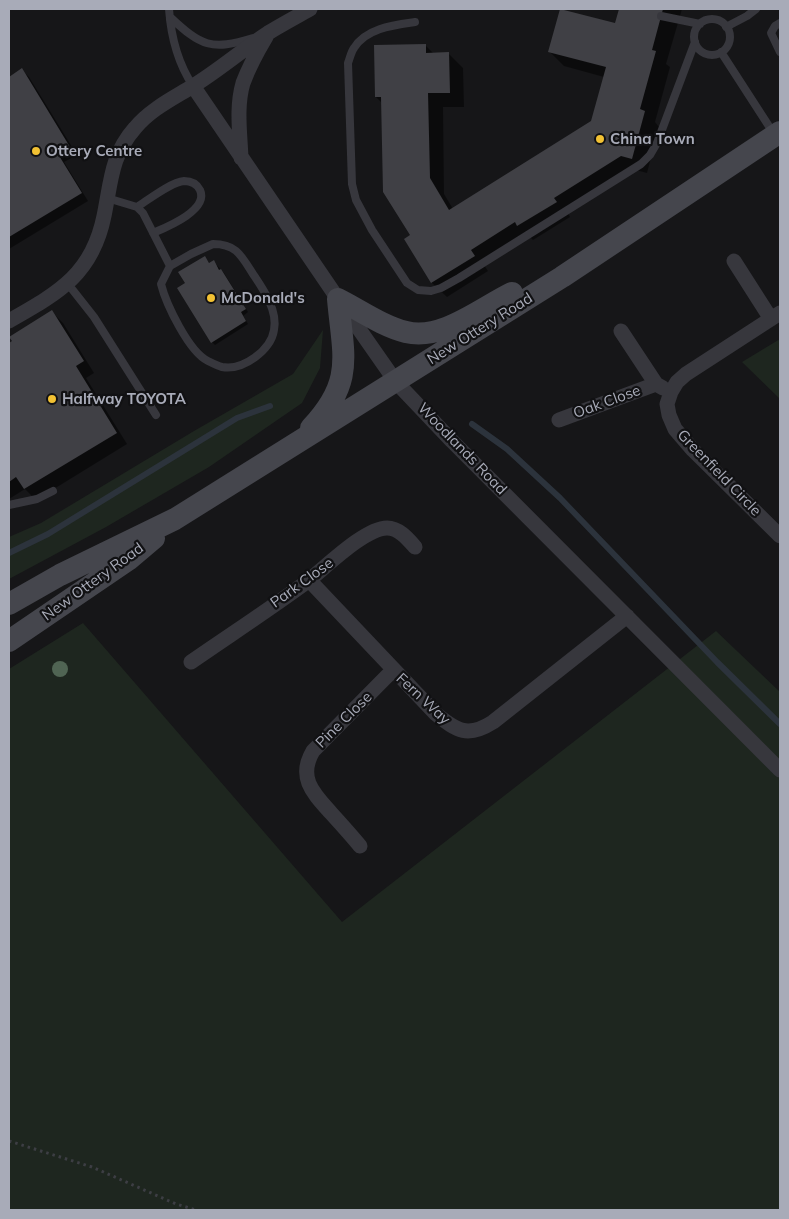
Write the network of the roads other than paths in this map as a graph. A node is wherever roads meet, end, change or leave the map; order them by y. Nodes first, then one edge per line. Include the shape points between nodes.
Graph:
1 (310, 9) edge
2 (756, 9) edge
3 (170, 13) edge
4 (662, 16) dead end
5 (415, 22) dead end
6 (780, 23) edge
7 (700, 24) junction
8 (726, 26) junction
9 (268, 33) junction
10 (695, 42) junction
11 (721, 52) junction
12 (780, 52) edge
13 (193, 86) junction
14 (779, 137) edge
15 (241, 158) junction
16 (107, 198) junction
17 (137, 207) junction
18 (153, 234) junction
19 (734, 261) dead end
20 (170, 266) junction
21 (562, 277) junction
22 (68, 284) junction
23 (338, 299) junction
24 (776, 316) edge
25 (9, 320) edge
26 (622, 331) dead end
27 (396, 382) junction
28 (656, 384) junction
29 (671, 392) junction
30 (156, 415) dead end
31 (559, 420) dead end
32 (295, 445) junction
33 (53, 491) dead end
34 (9, 505) edge
35 (175, 519) junction
36 (780, 536) edge
37 (415, 547) dead end
38 (309, 580) junction
39 (9, 604) edge
40 (627, 616) junction
41 (9, 641) edge
42 (191, 662) dead end
43 (393, 670) junction
44 (780, 770) edge
45 (360, 846) dead end

1 - 9 street
2 - 8 lane
3 - 9 lane via 192,37 206,43 222,45
3 - 13 lane via 174,47
4 - 7 lane
5 - 10 lane via 369,34 354,48 348,63 352,184 356,200 372,230 407,283 418,290 431,292 460,278 641,164 656,143
6 - 12 lane via 771,33
7 - 8 lane via 711,19
7 - 10 lane via 694,32
8 - 11 lane via 730,38
9 - 13 street
9 - 15 street via 250,67 240,96
10 - 11 lane via 706,54
11 - 14 lane
13 - 15 street, Woodlands Road
13 - 16 street via 163,103 135,128 115,159
14 - 21 main road, New Ottery Road
15 - 23 street, Woodlands Road
16 - 17 lane
16 - 22 street via 99,238
17 - 18 lane
17 - 18 lane via 183,181 198,186 201,200 196,208
18 - 20 lane
19 - 24 street
20 - 20 lane via 213,244 231,247 269,302 274,330 267,346 236,367 222,367 206,361 190,343 165,299 161,284
21 - 23 main road via 520,289 463,320 425,334 394,328
21 - 27 main road, New Ottery Road
22 - 25 street
22 - 30 lane via 94,317
23 - 27 street, Woodlands Road
23 - 32 main road via 343,377 334,399
24 - 29 street via 686,374
26 - 28 street
27 - 32 main road, New Ottery Road
27 - 40 street, Woodlands Road
28 - 29 street
28 - 31 street, Oak Close
29 - 36 street, Greenfield Circle via 667,404 675,428
32 - 35 main road, New Ottery Road
33 - 34 lane via 37,499
35 - 39 main road, New Ottery Road via 60,575
35 - 41 main road, New Ottery Road via 128,560
37 - 38 street, Park Close via 402,533 391,528 376,531
38 - 42 street, Park Close
38 - 43 street, Fern Way
40 - 43 street, Fern Way via 493,722 473,732 447,723
40 - 44 street, Woodlands Road
43 - 45 street, Pine Close via 308,759 307,775 312,791

